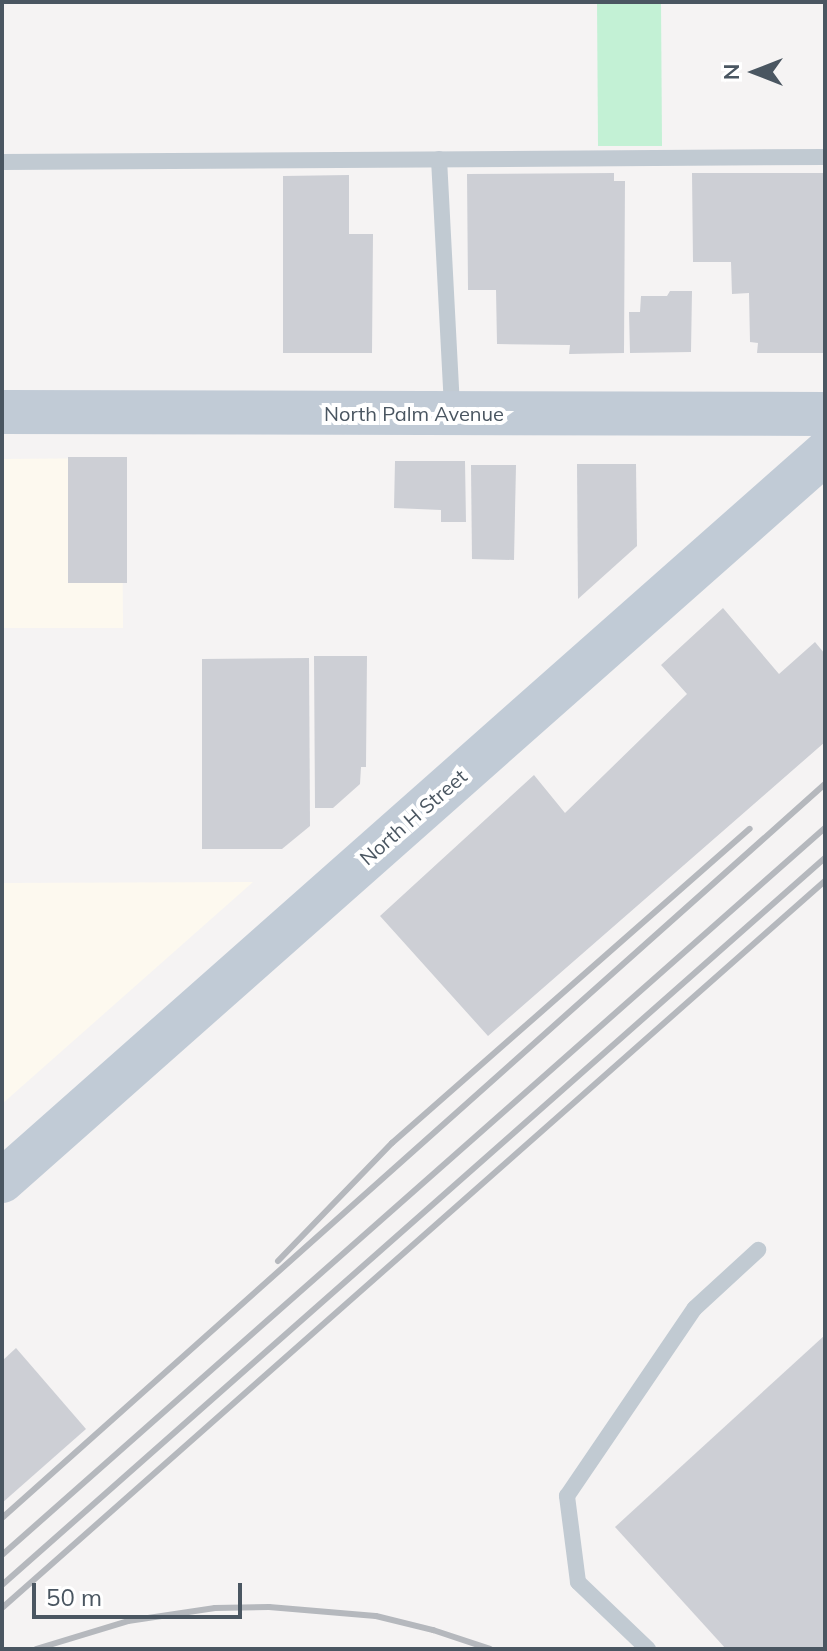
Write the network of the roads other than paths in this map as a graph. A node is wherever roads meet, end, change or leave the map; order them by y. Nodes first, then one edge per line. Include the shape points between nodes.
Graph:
1 (825, 157) edge
2 (439, 159) junction
3 (2, 162) edge
4 (2, 412) edge
5 (452, 413) junction
6 (825, 414) edge
7 (825, 453) edge
8 (2, 1181) edge
9 (758, 1250) dead end
10 (648, 1649) edge

1 - 2 lane
2 - 3 lane
2 - 5 lane
4 - 5 main road, North Palm Avenue
5 - 6 main road, North Palm Avenue
7 - 8 main road, North H Street
9 - 10 lane via 695,1308 567,1496 578,1582

